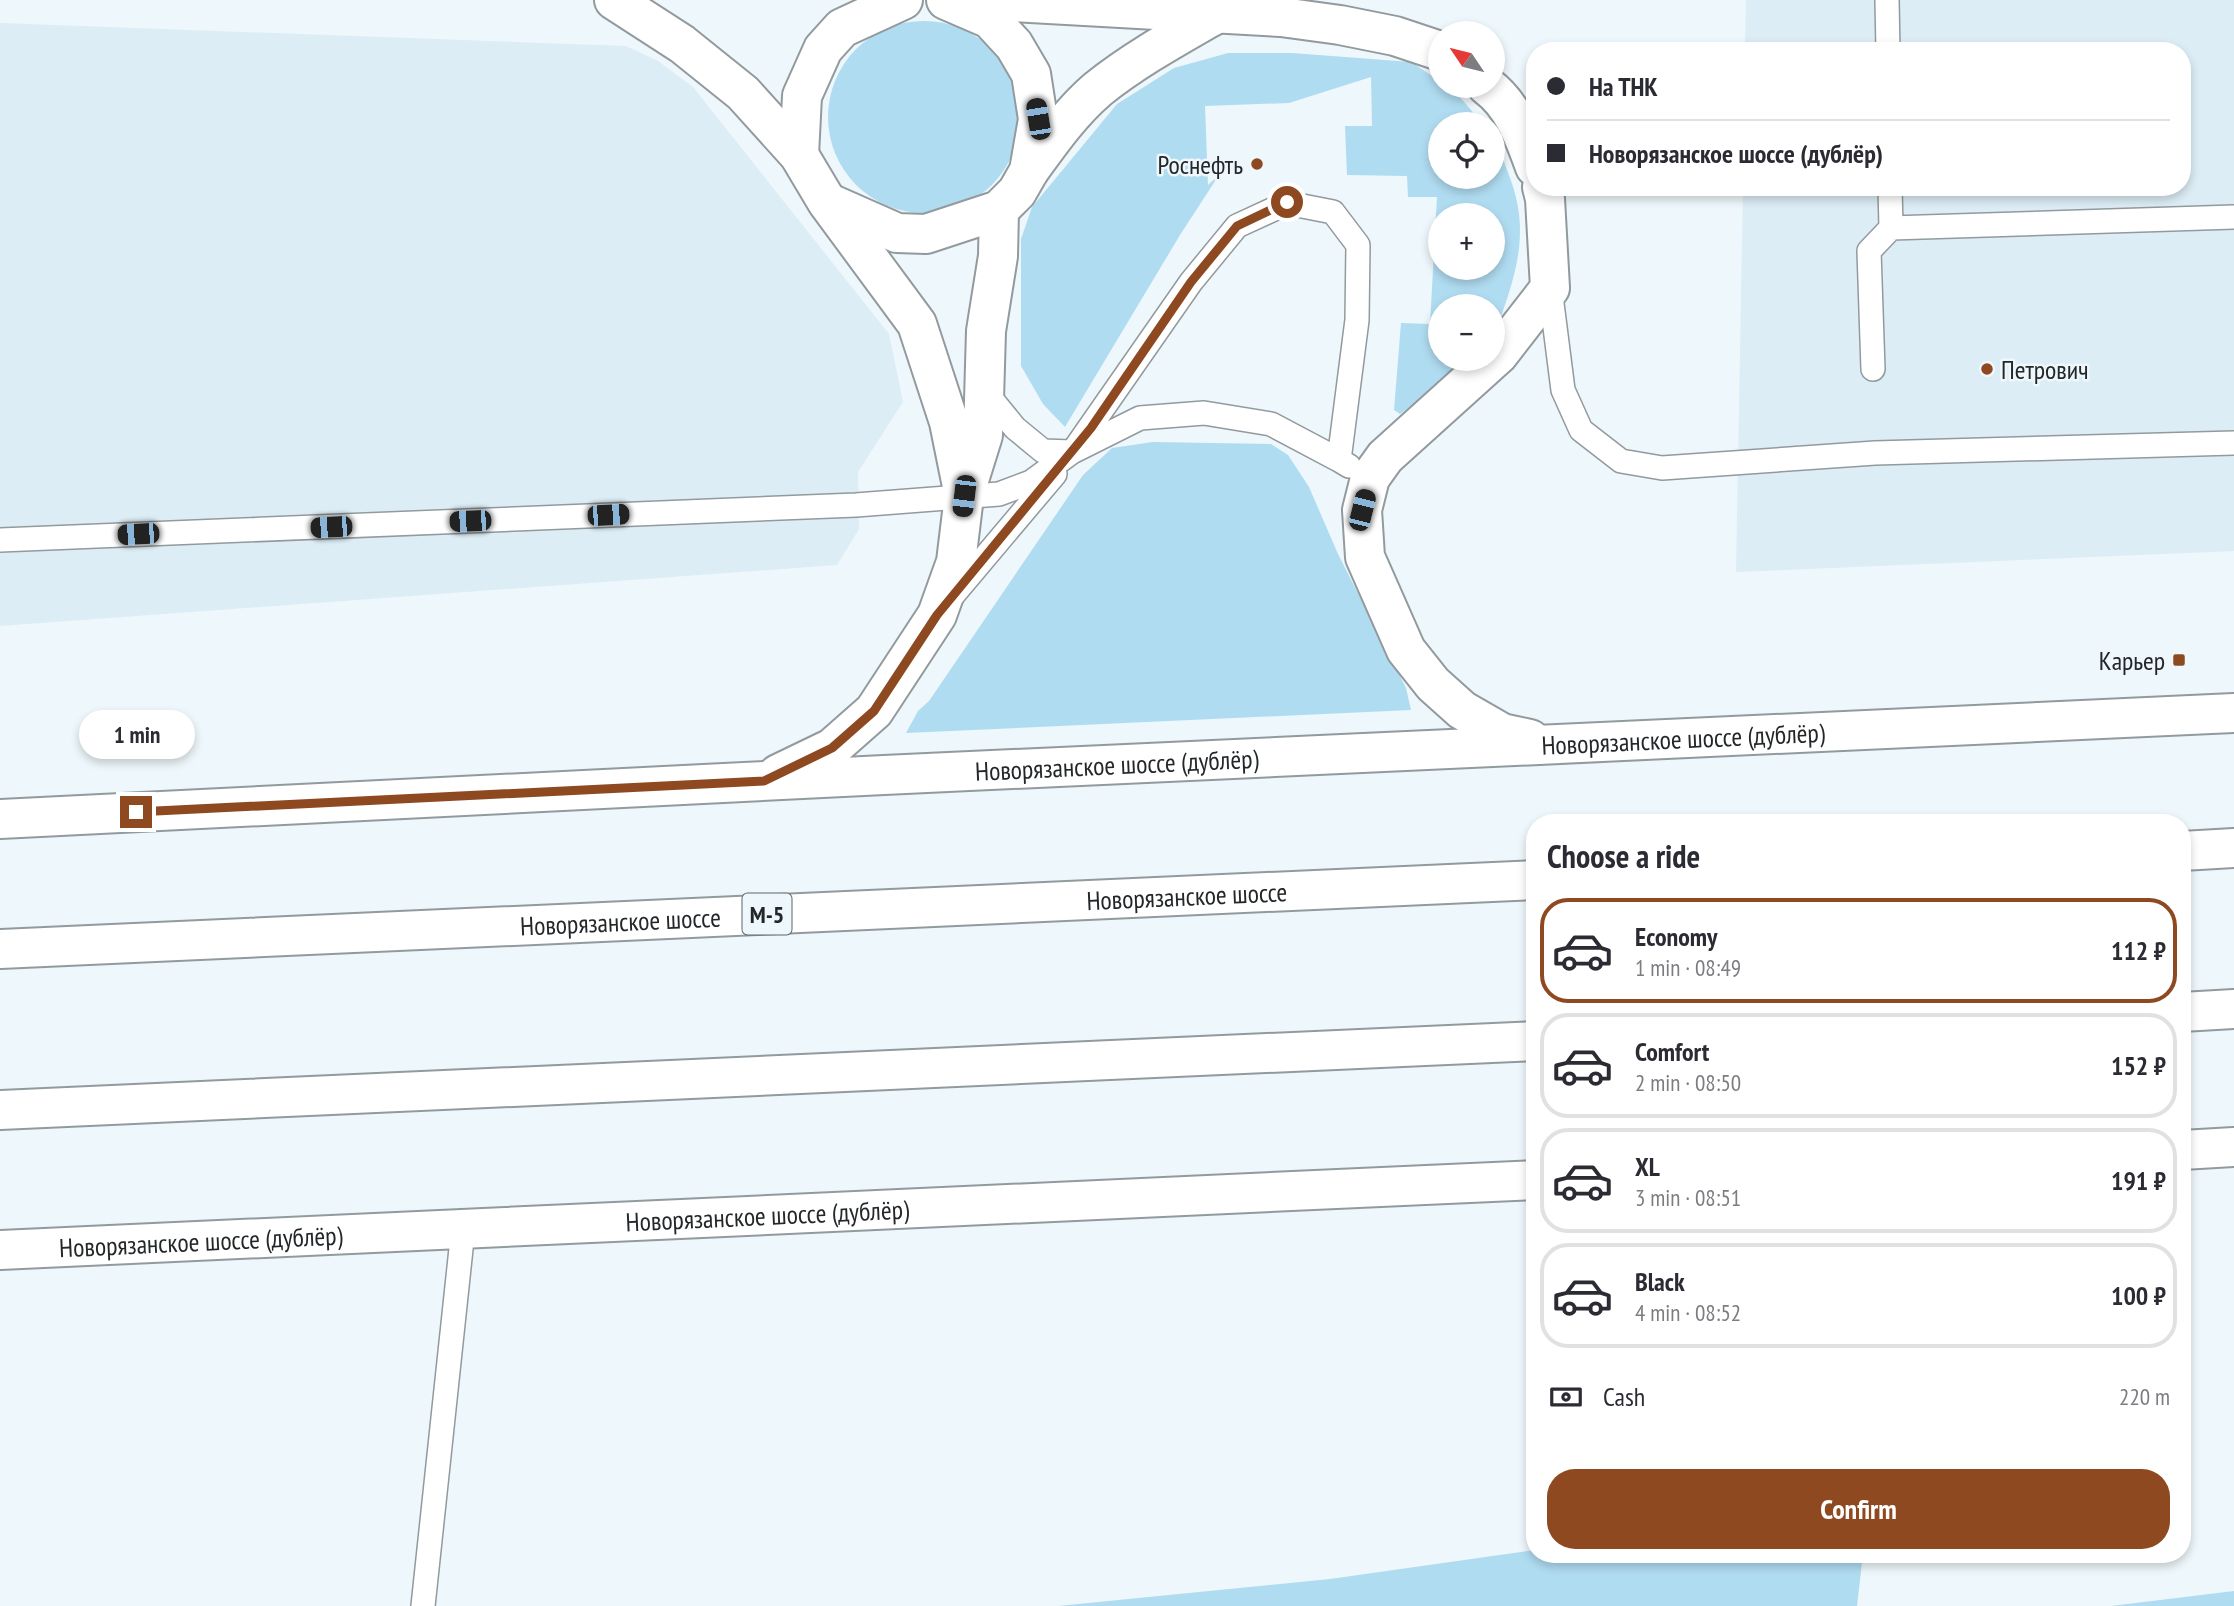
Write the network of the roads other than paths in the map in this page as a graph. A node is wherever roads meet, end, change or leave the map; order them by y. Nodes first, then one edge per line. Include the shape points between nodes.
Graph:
1 (614, 0) edge
2 (903, 0) edge
3 (946, 0) edge
4 (975, 0) edge
5 (1887, 0) edge
6 (1216, 14) junction
7 (1888, 42) edge
8 (1428, 47) edge
9 (1502, 98) edge
10 (1526, 141) edge
11 (799, 155) junction
12 (1029, 171) junction
13 (1544, 196) edge
14 (1890, 196) edge
15 (827, 202) junction
16 (999, 209) junction
17 (2234, 217) edge
18 (1891, 228) junction
19 (1550, 288) junction
20 (1872, 369) dead end
21 (984, 390) junction
22 (2234, 443) edge
23 (1072, 452) junction
24 (1355, 469) junction
25 (964, 496) junction
26 (0, 540) edge
27 (937, 615) junction
28 (2234, 713) edge
29 (1553, 744) junction
30 (764, 781) junction
31 (0, 819) edge
32 (2234, 848) edge
33 (2191, 850) edge
34 (1526, 880) edge
35 (0, 949) edge
36 (2234, 1009) edge
37 (2191, 1011) edge
38 (1526, 1041) edge
39 (0, 1110) edge
40 (2234, 1147) edge
41 (2191, 1149) edge
42 (1526, 1180) edge
43 (463, 1230) junction
44 (0, 1250) edge
45 (423, 1606) edge

1 - 11 main road via 682,44 743,93
2 - 11 main road via 842,28 823,49 802,96
3 - 12 main road via 989,19 1014,45 1031,75 1038,119
4 - 6 main road
5 - 7 lane
6 - 8 main road via 1340,25
6 - 12 main road via 1098,90 1059,129
9 - 10 main road
11 - 15 main road
12 - 16 main road via 1017,192
13 - 19 main road
14 - 18 lane
15 - 16 main road via 897,233 926,234
15 - 25 main road via 918,324 949,422
16 - 21 main road
17 - 18 lane
18 - 20 lane via 1869,251
19 - 22 lane via 1563,390 1581,430 1620,461 1662,468 1875,453
19 - 24 main road via 1498,355 1385,457
21 - 23 lane via 1015,428 1042,451
21 - 25 main road via 983,435
23 - 24 lane via 1140,418 1204,413 1270,424
23 - 24 lane via 1191,282 1237,226 1287,202 1333,212 1358,245
23 - 25 lane via 1031,482 999,494
23 - 27 lane
24 - 29 main road via 1365,557 1406,650 1462,710 1502,733
25 - 26 lane via 856,505
25 - 27 main road via 956,562
27 - 30 main road via 874,711 832,748
28 - 29 main road, Новорязанское шоссе (дублёр)
29 - 30 main road, Новорязанское шоссе (дублёр)
30 - 31 main road, Новорязанское шоссе (дублёр)
32 - 33 main road
34 - 35 main road, Новорязанское шоссе / М-5
36 - 37 main road
38 - 39 main road
40 - 41 main road
42 - 43 main road, Новорязанское шоссе (дублёр)
43 - 44 main road, Новорязанское шоссе (дублёр)
43 - 45 lane

